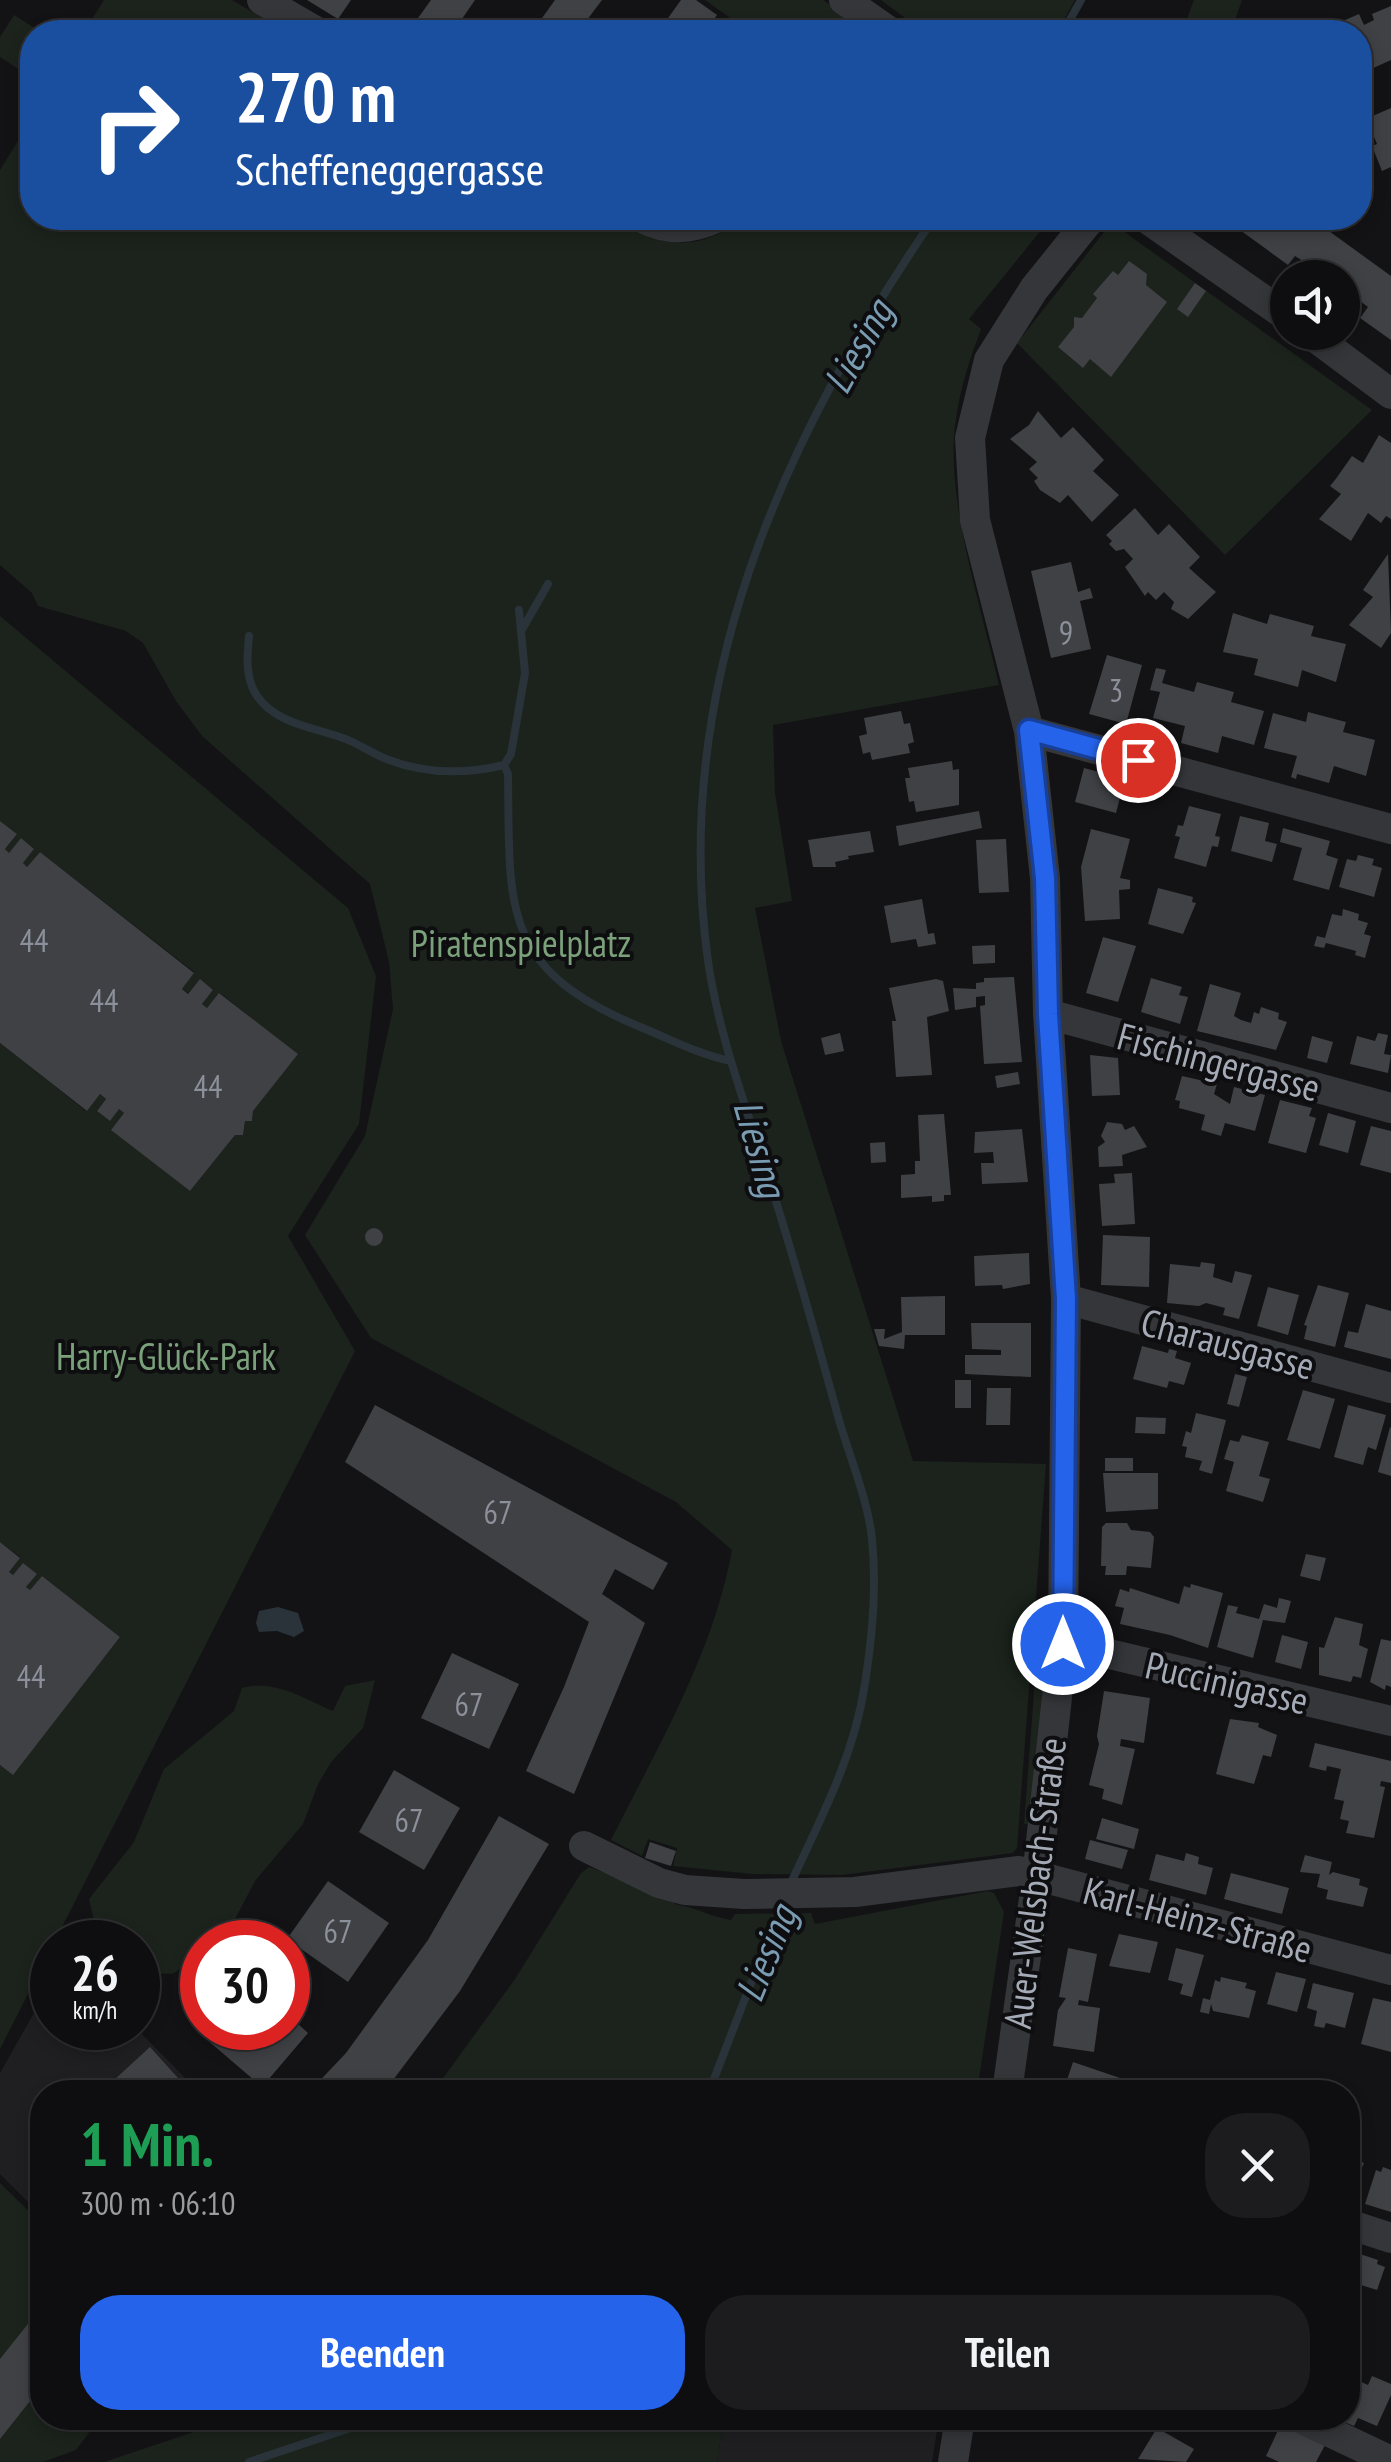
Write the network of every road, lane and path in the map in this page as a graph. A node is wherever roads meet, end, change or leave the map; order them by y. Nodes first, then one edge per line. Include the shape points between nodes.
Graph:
1 (262, 0) edge
2 (849, 2) edge
3 (297, 20) edge
4 (871, 20) edge
5 (1081, 230) edge
6 (1163, 230) edge
7 (1270, 305) edge
8 (1332, 350) edge
9 (1391, 394) edge
10 (1029, 730) junction
11 (1391, 829) edge
12 (1048, 1014) junction
13 (1391, 1108) edge
14 (1066, 1299) junction
15 (1391, 1388) edge
16 (1063, 1644) junction
17 (1391, 1721) edge
18 (584, 1846) dead end
19 (1038, 1877) junction
20 (1391, 1970) edge
21 (1010, 2080) edge
22 (1360, 2228) edge
23 (1391, 2238) edge
24 (958, 2430) edge
25 (1325, 2430) edge
26 (1391, 2461) edge
27 (953, 2462) edge

1 - 3 street
2 - 4 street
5 - 10 street, Auer-Welsbach-Straße via 989,360 970,438 976,520
6 - 7 street
8 - 9 street
10 - 11 street
10 - 12 street, Auer-Welsbach-Straße via 1045,878
12 - 13 street, Fischingergasse
12 - 14 street, Auer-Welsbach-Straße
14 - 15 street, Charausgasse
14 - 16 street, Auer-Welsbach-Straße
16 - 17 street, Puccinigasse
16 - 19 street, Auer-Welsbach-Straße
18 - 19 street, Karl-Heinz-Straße via 685,1890 826,1894 1019,1871
19 - 20 street, Karl-Heinz-Straße
19 - 21 street, Auer-Welsbach-Straße
22 - 23 street
24 - 27 street
25 - 26 street

